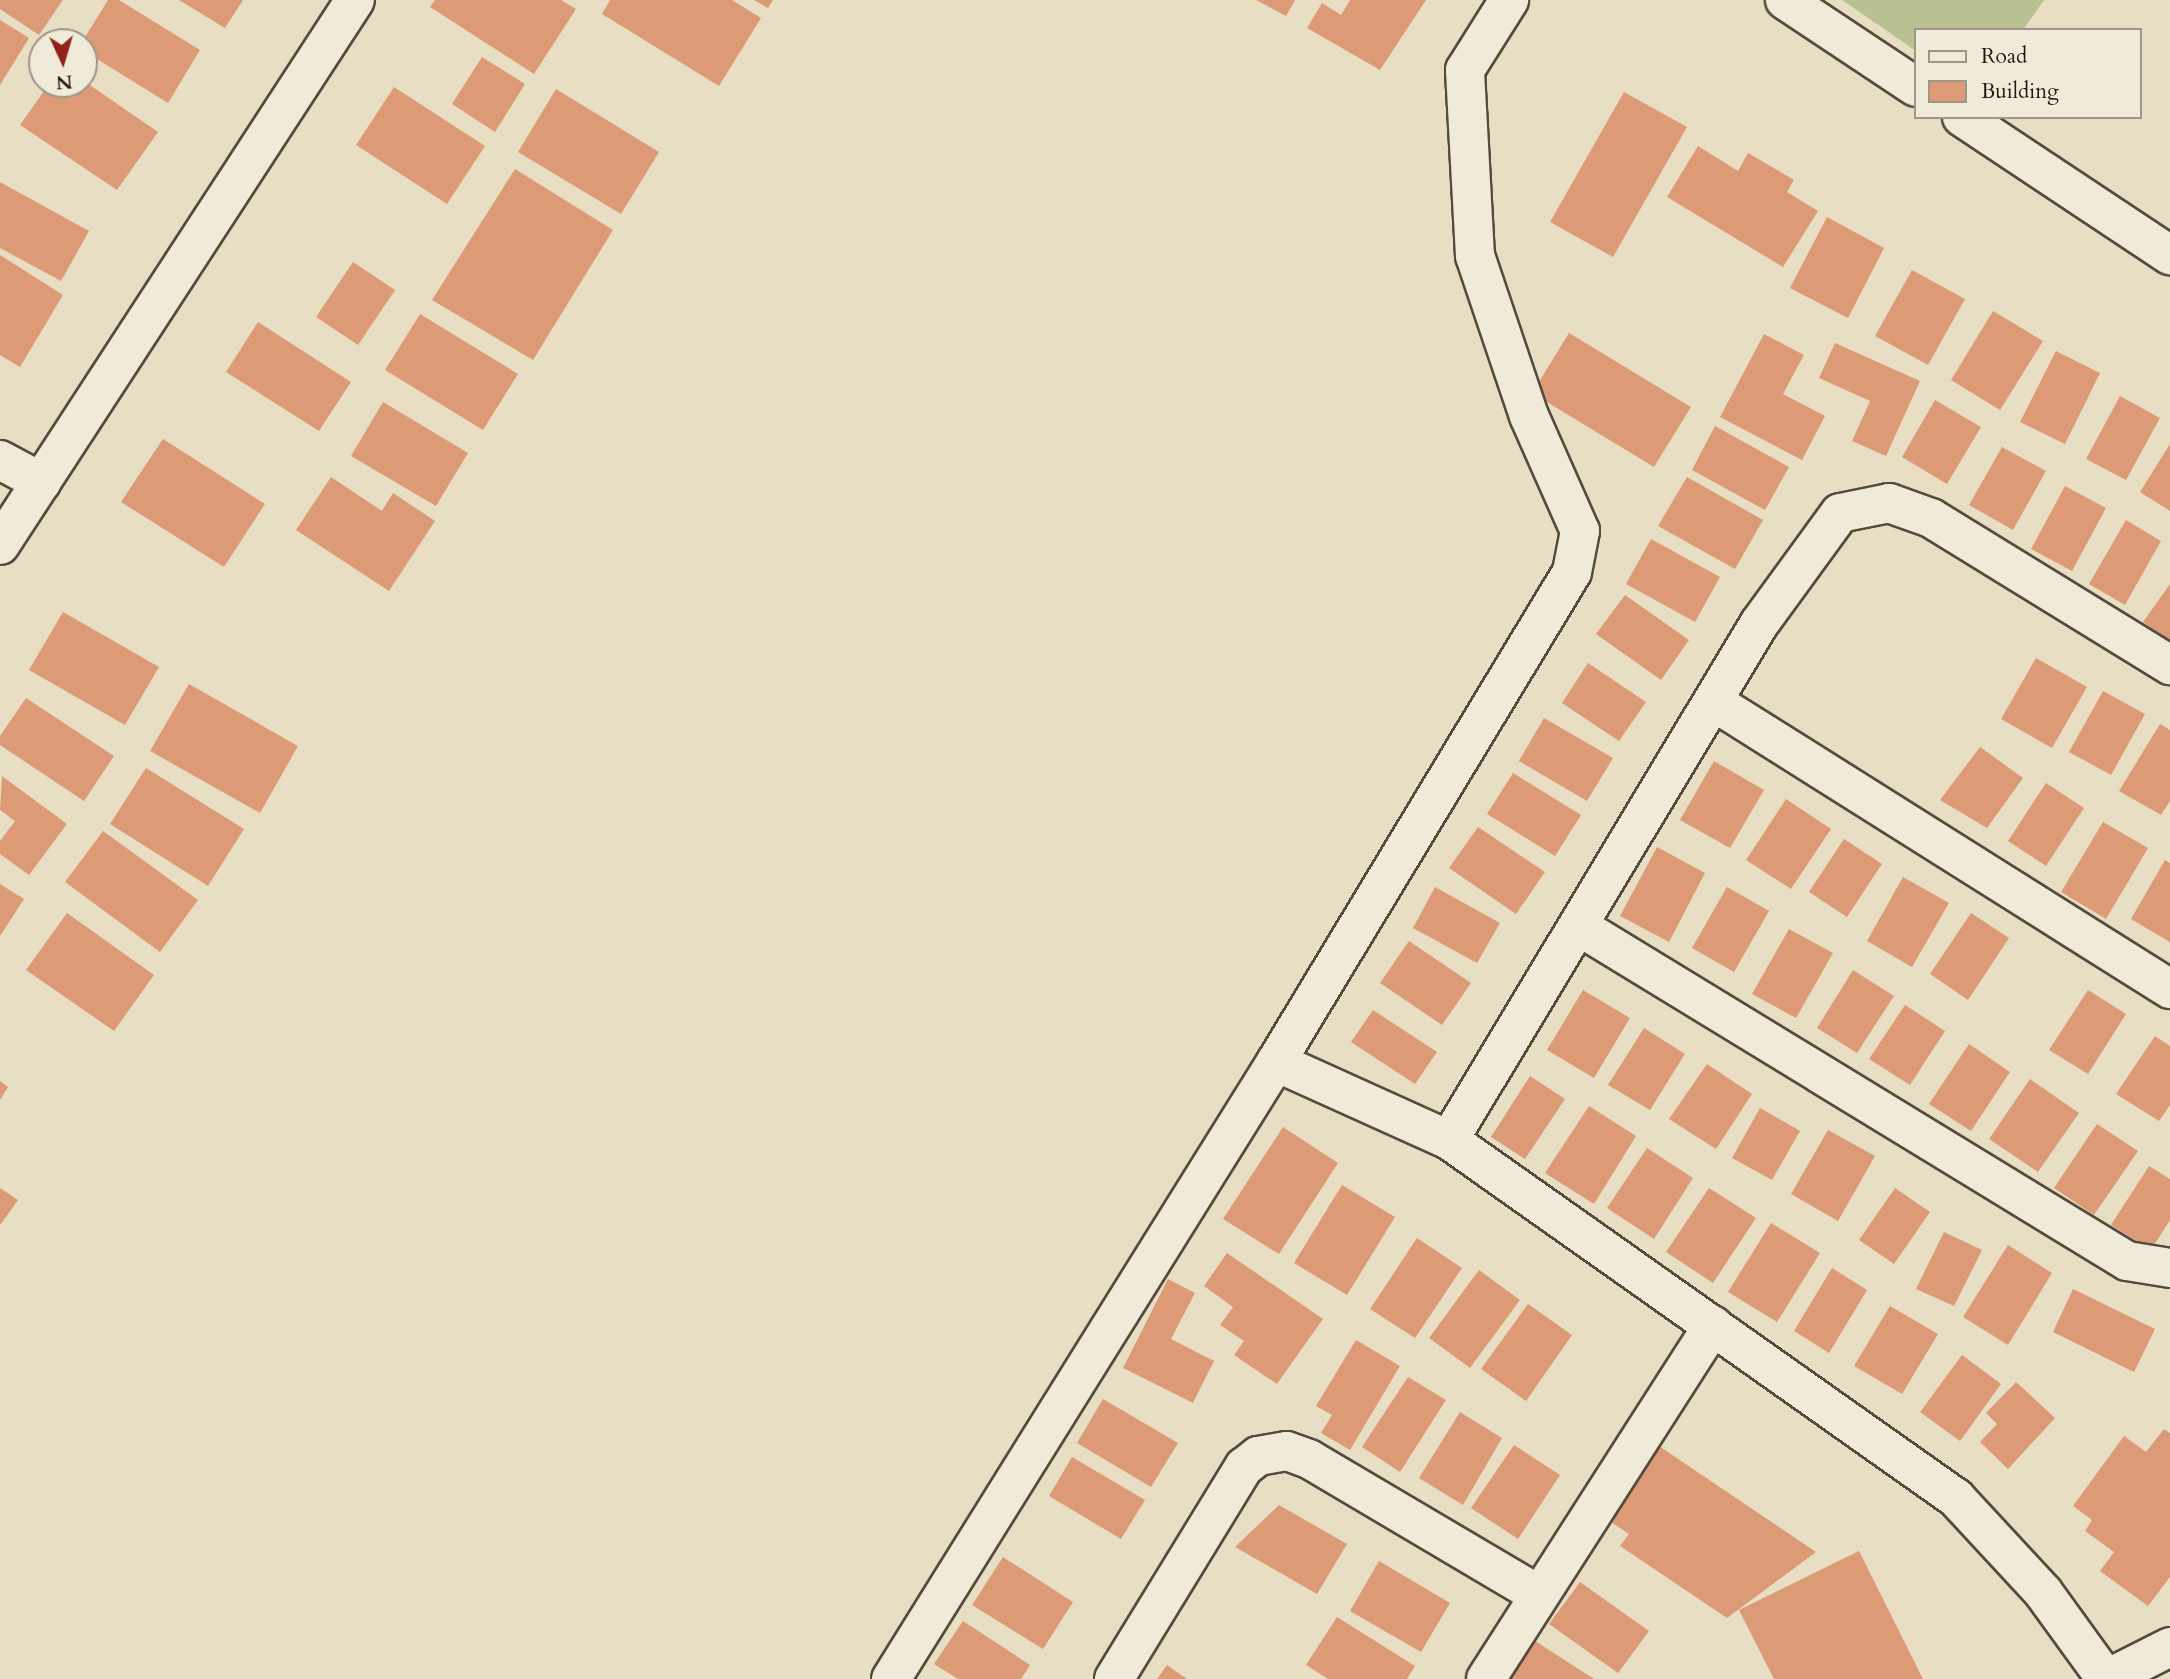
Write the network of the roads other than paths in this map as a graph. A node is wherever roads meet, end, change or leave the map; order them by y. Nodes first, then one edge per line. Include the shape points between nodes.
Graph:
1 (355, 0) edge
2 (1509, 0) edge
3 (1785, 0) edge
4 (1914, 86) edge
5 (1965, 119) edge
6 (2170, 255) edge
7 (0, 460) edge
8 (41, 482) junction
9 (0, 545) edge
10 (2170, 665) edge
11 (1714, 702) junction
12 (1580, 927) junction
13 (2170, 989) edge
14 (1276, 1062) junction
15 (1449, 1140) junction
16 (2170, 1268) edge
17 (1713, 1326) junction
18 (1537, 1594) junction
19 (2170, 1647) edge
20 (891, 1679) edge
21 (1114, 1679) edge
22 (1486, 1679) edge
23 (2106, 1679) edge

1 - 8 street
2 - 14 street via 1465,70 1475,256 1529,416 1580,531 1572,572
3 - 4 street
5 - 6 street
7 - 8 street
8 - 9 street
10 - 11 street via 1931,518 1889,503 1840,513 1759,624
11 - 12 street
11 - 13 street
12 - 15 street
12 - 16 street via 2127,1261
14 - 15 street
14 - 20 street
15 - 17 street
17 - 18 street
17 - 23 street via 1956,1498 2043,1592
18 - 21 street via 1309,1459 1287,1451 1258,1455 1244,1467
18 - 22 street
19 - 23 street

